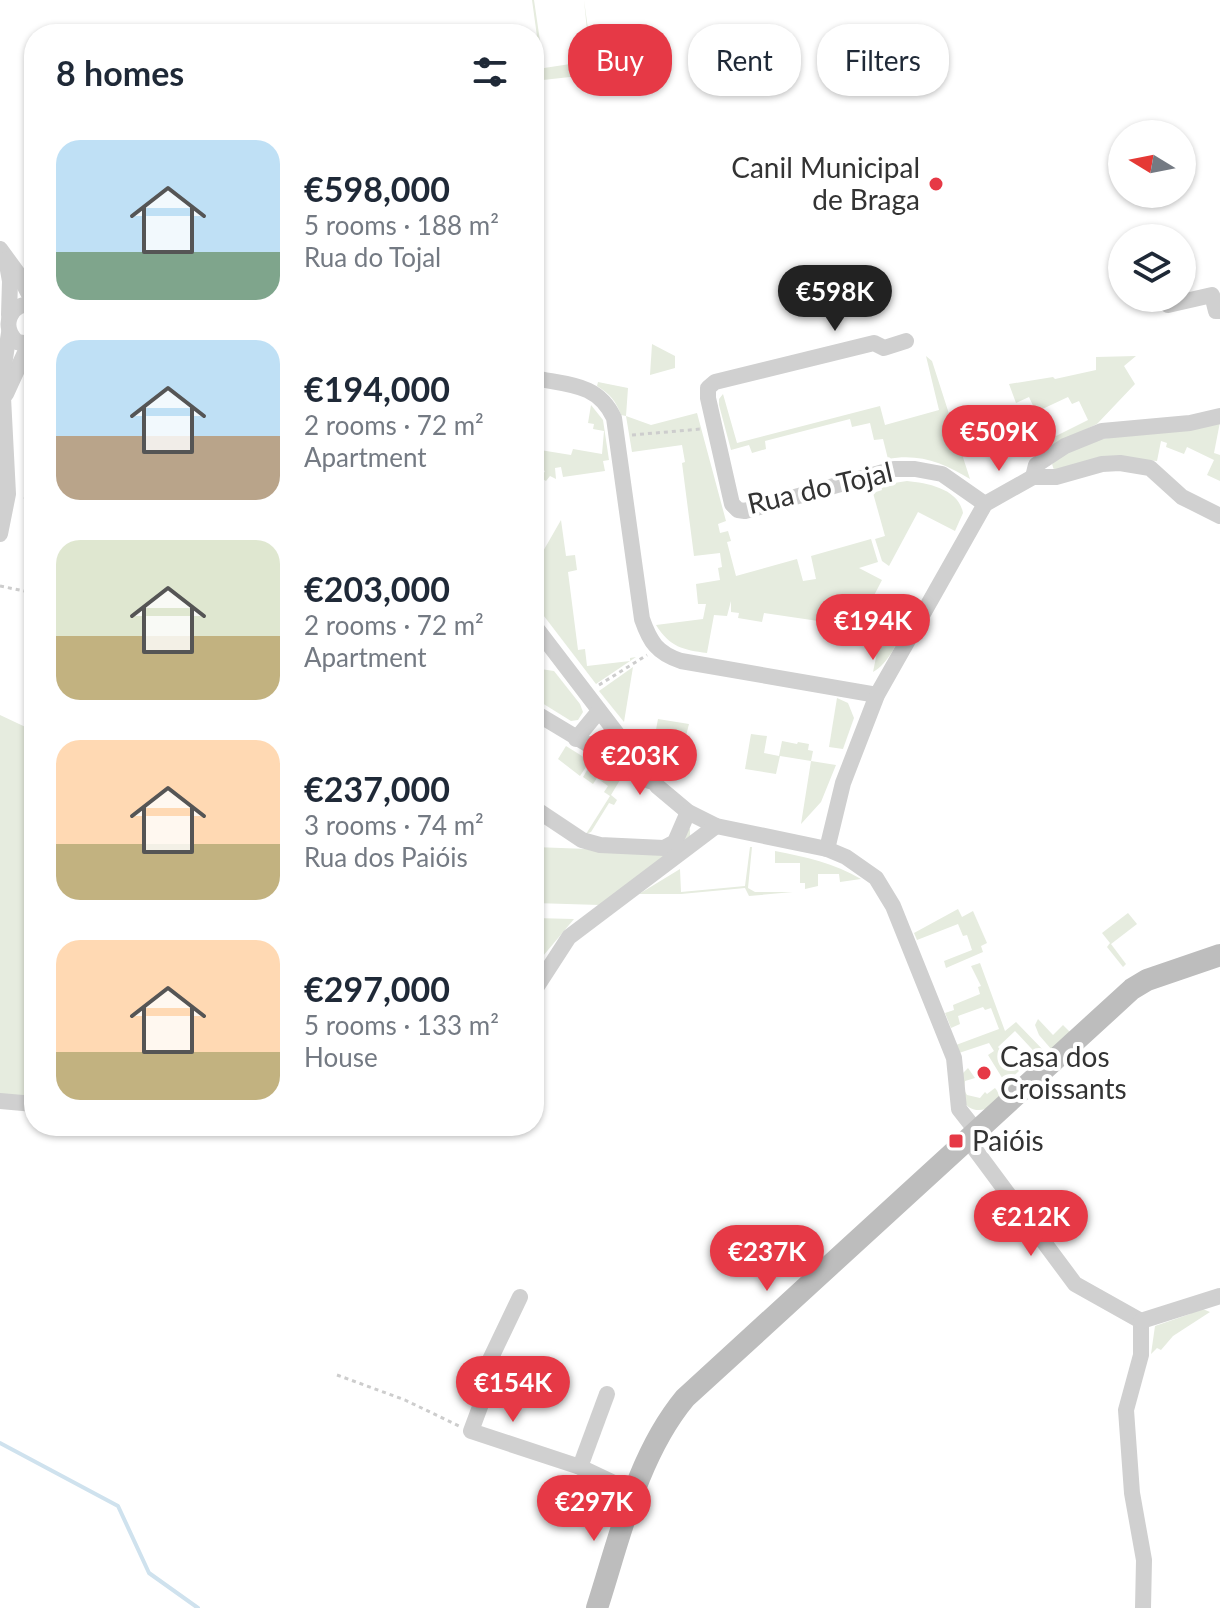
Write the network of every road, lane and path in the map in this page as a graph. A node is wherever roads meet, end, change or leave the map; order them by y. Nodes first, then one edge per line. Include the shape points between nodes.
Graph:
1 (3, 253) edge
2 (24, 268) edge
3 (24, 285) edge
4 (1196, 299) edge
5 (24, 305) edge
6 (1220, 311) edge
7 (9, 315) junction
8 (9, 333) junction
9 (906, 341) dead end
10 (24, 344) edge
11 (24, 359) edge
12 (544, 380) edge
13 (4, 400) junction
14 (1220, 416) edge
15 (715, 428) junction
16 (617, 436) junction
17 (1033, 477) junction
18 (985, 504) junction
19 (1220, 516) edge
20 (0, 534) edge
21 (0, 586) edge
22 (24, 591) edge
23 (544, 638) edge
24 (636, 663) dead end
25 (598, 685) dead end
26 (877, 695) junction
27 (599, 711) junction
28 (544, 718) edge
29 (576, 739) junction
30 (657, 786) junction
31 (688, 812) junction
32 (544, 815) edge
33 (716, 826) junction
34 (827, 849) junction
35 (1220, 955) edge
36 (544, 976) edge
37 (0, 1101) edge
38 (24, 1103) edge
39 (973, 1136) junction
40 (1220, 1296) edge
41 (520, 1297) dead end
42 (1141, 1321) junction
43 (337, 1375) dead end
44 (607, 1394) dead end
45 (471, 1431) junction
46 (580, 1467) junction
47 (635, 1493) junction
48 (597, 1608) edge
49 (1143, 1608) edge

1 - 2 street
1 - 3 street
1 - 7 street via 10,281
4 - 6 street via 1212,295
5 - 7 street
7 - 8 street
8 - 10 street
8 - 13 street
9 - 15 street, Rua do Tojal via 884,348 874,343 715,382 708,388
11 - 13 street
12 - 16 street via 593,392 609,407
13 - 20 street via 8,494
14 - 17 street via 1102,431 1036,465
15 - 16 path
15 - 18 street, Rua do Tojal via 732,504 738,510 894,469 942,474
16 - 26 street via 642,619 657,649 681,661
17 - 18 street
17 - 19 street via 1056,477 1102,464 1150,468 1182,497
18 - 26 street
21 - 22 path
23 - 27 street
24 - 25 path
26 - 34 street via 843,783
27 - 29 street
27 - 30 street
28 - 29 street
29 - 30 street
30 - 31 street
31 - 32 street via 670,847 600,845 582,840
31 - 33 street
33 - 34 street
33 - 36 street via 569,937
34 - 39 street via 876,878 893,906 954,1058 959,1109
35 - 39 street via 1132,989
37 - 38 street
39 - 42 street via 1075,1284
39 - 47 street via 685,1398 652,1446
40 - 42 street
41 - 45 street via 487,1366 490,1380
42 - 49 street via 1141,1355 1126,1410 1144,1560
43 - 45 path
44 - 46 street
45 - 46 street
46 - 47 street
47 - 48 street

